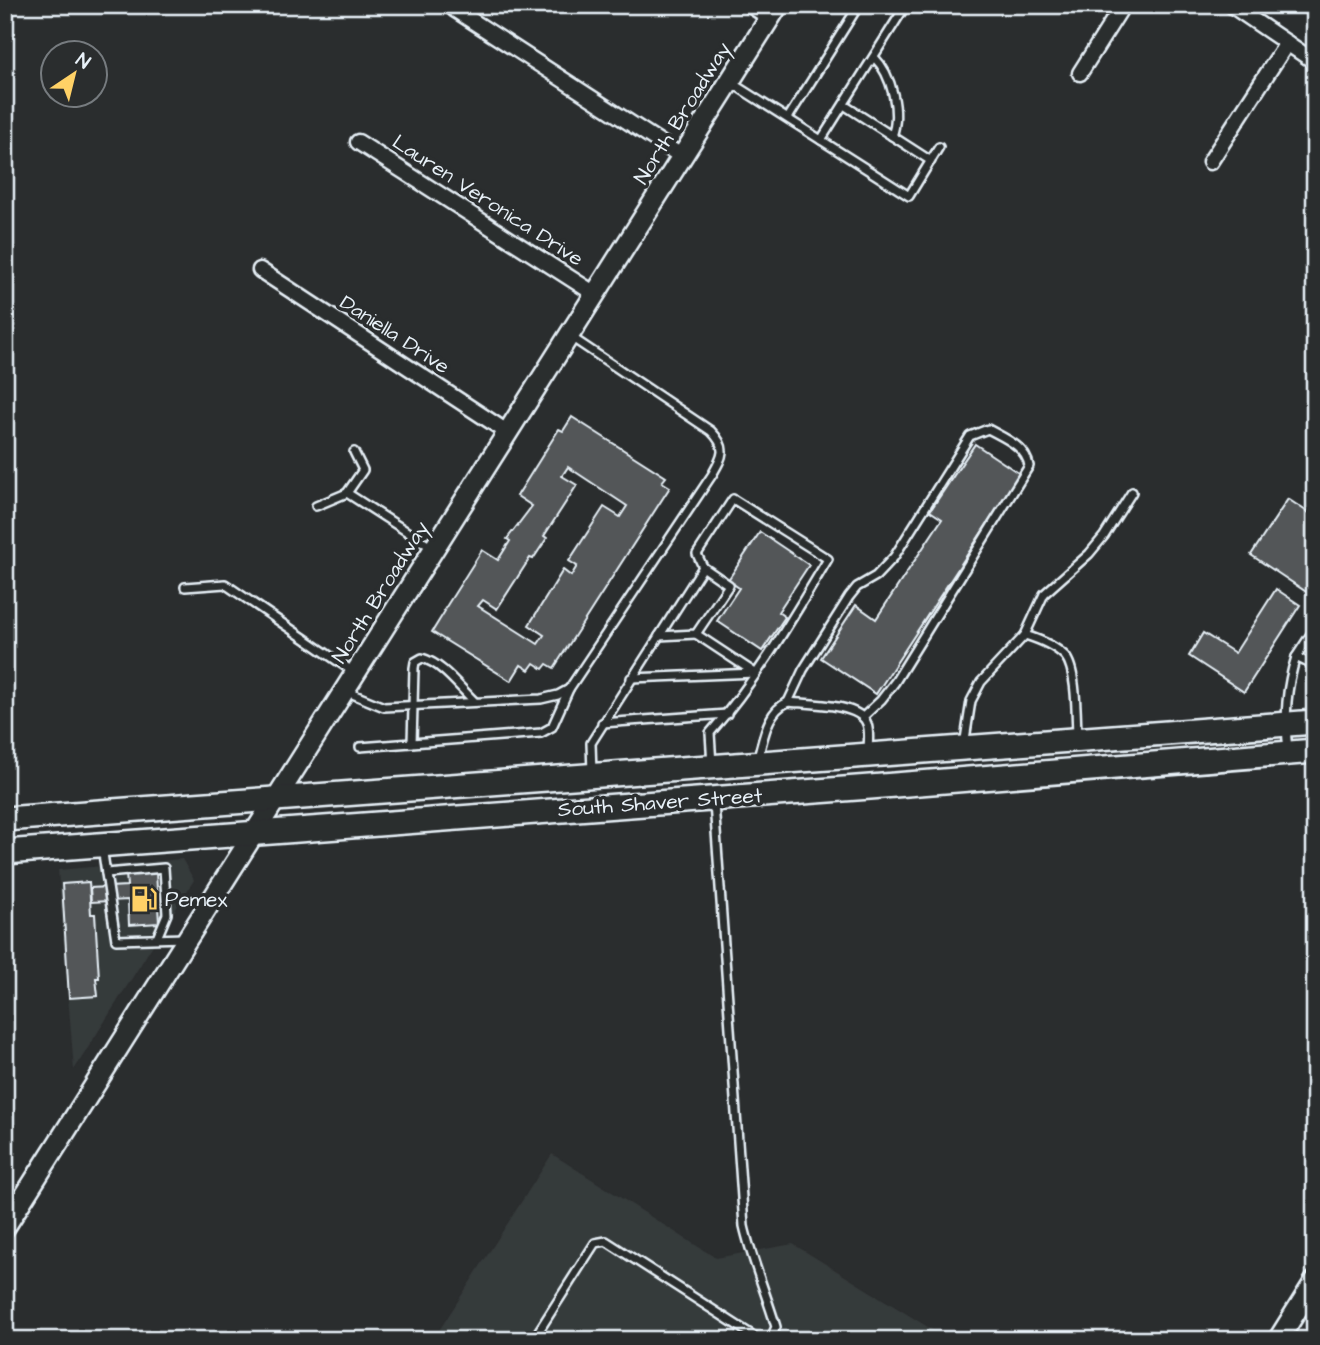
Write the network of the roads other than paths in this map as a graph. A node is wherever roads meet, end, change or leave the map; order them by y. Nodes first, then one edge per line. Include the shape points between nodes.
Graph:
1 (750, 5) edge
2 (859, 5) edge
3 (906, 5) edge
4 (1123, 5) edge
5 (1231, 5) edge
6 (454, 9) dead end
7 (774, 12) edge
8 (1287, 43) junction
9 (874, 57) junction
10 (1315, 62) edge
11 (1080, 73) dead end
12 (729, 81) junction
13 (844, 105) junction
14 (788, 118) junction
15 (891, 135) junction
16 (821, 140) junction
17 (358, 142) dead end
18 (939, 147) dead end
19 (681, 156) junction
20 (931, 161) junction
21 (1210, 162) dead end
22 (260, 270) dead end
23 (595, 295) junction
24 (568, 335) junction
25 (507, 432) junction
26 (354, 452) dead end
27 (347, 492) junction
28 (1132, 492) dead end
29 (316, 506) dead end
30 (435, 549) junction
31 (704, 567) junction
32 (186, 587) dead end
33 (1315, 628) edge
34 (696, 634) junction
35 (1025, 635) junction
36 (659, 636) junction
37 (1296, 657) junction
38 (1315, 666) edge
39 (756, 673) junction
40 (355, 674) junction
41 (631, 678) junction
42 (569, 689) junction
43 (345, 691) junction
44 (475, 702) junction
45 (788, 702) junction
46 (413, 705) junction
47 (727, 714) junction
48 (863, 718) junction
49 (1315, 722) edge
50 (602, 723) junction
51 (1285, 724) junction
52 (1077, 739) junction
53 (412, 743) junction
54 (360, 747) dead end
55 (964, 747) junction
56 (1315, 751) edge
57 (1289, 753) junction
58 (868, 754) junction
59 (757, 762) junction
60 (712, 765) junction
61 (1078, 769) junction
62 (592, 774) junction
63 (870, 787) junction
64 (277, 797) junction
65 (714, 798) junction
66 (5, 818) edge
67 (255, 832) junction
68 (102, 844) junction
69 (5, 852) edge
70 (106, 873) junction
71 (189, 938) junction
72 (157, 939) junction
73 (13, 1199) edge
74 (5, 1227) edge
75 (1315, 1281) edge
76 (533, 1340) edge
77 (760, 1340) edge
78 (770, 1340) edge
79 (1278, 1340) edge

1 - 7 street
2 - 14 lane
3 - 9 lane
4 - 11 street
5 - 8 street
6 - 19 street
7 - 12 street, North Broadway
8 - 10 street
8 - 21 street
9 - 13 lane
9 - 15 lane via 885,71 896,111
12 - 14 lane
12 - 19 street, North Broadway
13 - 15 lane
13 - 16 lane
14 - 16 lane
15 - 20 lane
16 - 20 lane via 909,196
17 - 23 street, Lauren Veronica Drive
18 - 20 lane
19 - 23 street, North Broadway
22 - 25 street, Daniella Drive
23 - 24 street, North Broadway
24 - 25 street, North Broadway
24 - 42 lane via 711,431 723,450 712,475
25 - 30 street, North Broadway
26 - 27 lane via 363,470
27 - 29 lane
27 - 30 lane
28 - 35 lane via 1089,554 1044,594
30 - 40 street, North Broadway
31 - 34 lane via 729,585
31 - 36 lane
31 - 39 lane via 697,554 733,499 828,559
32 - 40 lane via 225,584
33 - 37 lane
34 - 36 lane
34 - 39 lane
35 - 52 lane via 1066,657 1072,674
35 - 55 lane via 981,682 971,701
36 - 41 lane
37 - 38 lane
37 - 51 lane via 1288,682
39 - 41 lane
39 - 47 lane
40 - 43 street, North Broadway
41 - 50 lane
42 - 44 lane via 541,699
42 - 53 lane via 552,727 541,733
43 - 46 lane via 384,707
43 - 64 street, North Broadway
44 - 46 lane
44 - 46 lane via 439,666 422,658 415,662
45 - 48 lane via 851,709
45 - 48 lane via 857,587 894,557 970,436 988,429 1021,449 1030,466 895,681
45 - 59 lane via 769,720
46 - 53 lane
47 - 50 lane
47 - 60 lane via 710,733
48 - 58 lane
49 - 51 main road, South Shaver Street
50 - 62 lane via 591,743
51 - 52 main road, South Shaver Street
51 - 57 lane
52 - 55 main road, South Shaver Street
52 - 61 main road
53 - 54 lane
55 - 58 main road, South Shaver Street
56 - 57 main road, South Shaver Street
57 - 61 main road, South Shaver Street
58 - 59 main road, South Shaver Street
58 - 63 main road
59 - 60 main road, South Shaver Street
60 - 62 main road, South Shaver Street
60 - 65 main road
61 - 63 main road, South Shaver Street
62 - 64 main road, South Shaver Street
63 - 65 main road, South Shaver Street
64 - 66 main road, South Shaver Street
64 - 67 street, North Broadway
65 - 67 main road, South Shaver Street
65 - 78 lane via 744,1226 776,1327
67 - 68 main road, South Shaver Street
67 - 71 street, North Broadway
68 - 69 main road, South Shaver Street
68 - 70 lane
70 - 72 lane via 116,940
70 - 72 lane via 164,868 167,914
71 - 72 lane
71 - 73 street, North Broadway
73 - 74 street, North Broadway
75 - 79 street
76 - 77 lane via 595,1243 606,1241

